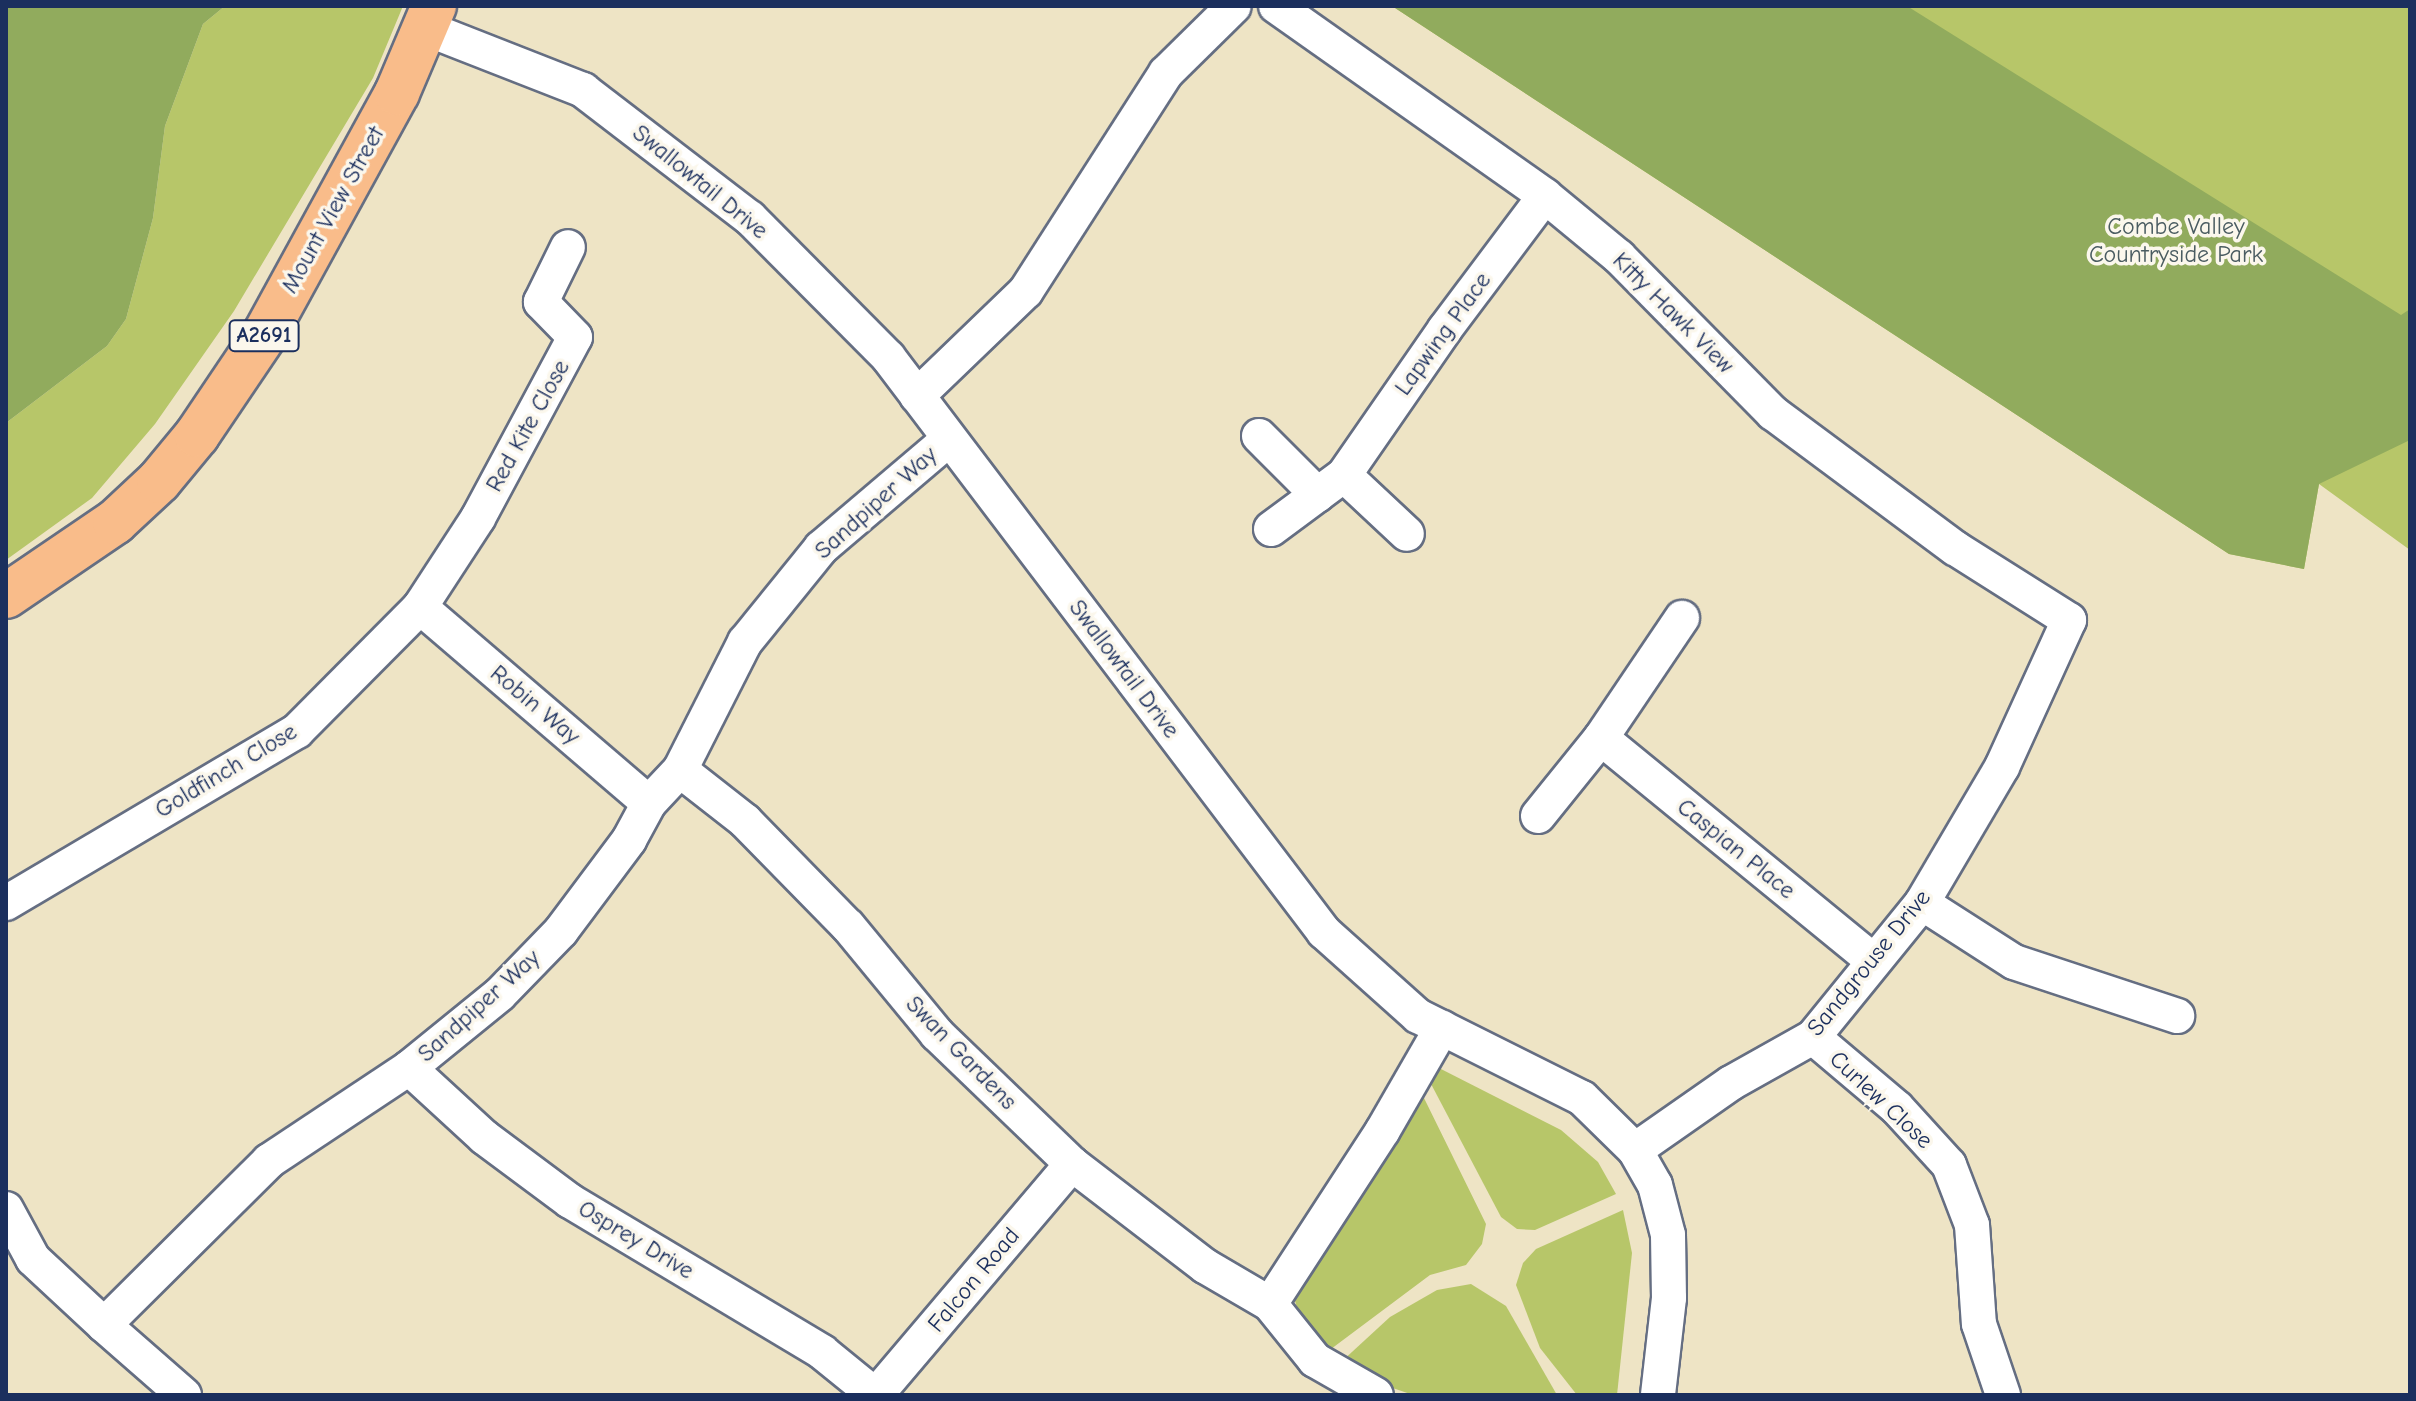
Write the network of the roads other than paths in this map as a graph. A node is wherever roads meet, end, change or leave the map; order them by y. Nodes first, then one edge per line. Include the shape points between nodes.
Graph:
1 (1234, 6) edge
2 (1276, 6) edge
3 (429, 17) edge
4 (1545, 196) junction
5 (568, 247) dead end
6 (917, 396) junction
7 (1259, 436) dead end
8 (949, 439) junction
9 (1331, 485) junction
10 (1271, 529) dead end
11 (1407, 534) dead end
12 (6, 596) edge
13 (420, 607) junction
14 (1682, 618) dead end
15 (2069, 620) joint
16 (1601, 738) junction
17 (680, 770) junction
18 (649, 803) junction
19 (1538, 816) dead end
20 (6, 903) edge
21 (1922, 903) junction
22 (1872, 960) junction
23 (2177, 1016) dead end
24 (1442, 1028) junction
25 (1813, 1037) junction
26 (409, 1068) junction
27 (1635, 1150) junction
28 (1072, 1164) junction
29 (6, 1209) edge
30 (1270, 1304) junction
31 (104, 1325) junction
32 (184, 1395) edge
33 (875, 1395) edge
34 (1376, 1395) edge
35 (1658, 1395) edge
36 (2003, 1395) edge

1 - 6 street via 1166,73 1026,291
2 - 4 street, Kitty Hawk View
3 - 6 street, Swallowtail Drive via 583,90 750,218 888,357
3 - 12 main road, Mount View Street / A2691 via 397,93 265,334 197,435 115,522
4 - 9 street, Lapwing Place
4 - 15 street, Kitty Hawk View via 1619,257 1773,413 1955,548
5 - 13 street, Red Kite Close via 541,302 575,337 478,518
6 - 8 street, Swallowtail Drive
7 - 9 street
8 - 17 street, Sandpiper Way via 821,548 745,642
8 - 24 street, Swallowtail Drive via 1324,932 1418,1016
9 - 10 street, Lapwing Place
9 - 11 street
13 - 18 street, Robin Way
13 - 20 street, Goldfinch Close via 297,731
14 - 16 street
15 - 21 street, Sandgrouse Drive via 2002,767
16 - 19 street
16 - 22 street, Caspian Place
17 - 18 street, Sandpiper Way
17 - 28 street, Swan Gardens via 755,832 848,926 937,1034
18 - 26 street, Sandpiper Way via 629,840 561,931 500,994
21 - 22 street, Sandgrouse Drive
21 - 23 street via 2014,962
22 - 25 street, Sandgrouse Drive
24 - 27 street, Swallowtail Drive via 1582,1098
24 - 30 street
25 - 27 street, Sandgrouse Drive via 1731,1083
25 - 36 street, Curlew Close via 1897,1108 1949,1165 1972,1225 1979,1324
26 - 31 street, Sandpiper Way via 269,1161
26 - 33 street, Osprey Drive via 484,1137 570,1201 822,1352
27 - 35 street, Swallowtail Drive via 1655,1185 1668,1235 1669,1298
28 - 30 street, Swan Gardens via 1205,1266
28 - 33 street, Falcon Road
29 - 31 street via 33,1259
30 - 34 street, Swan Gardens via 1315,1360
31 - 32 street

